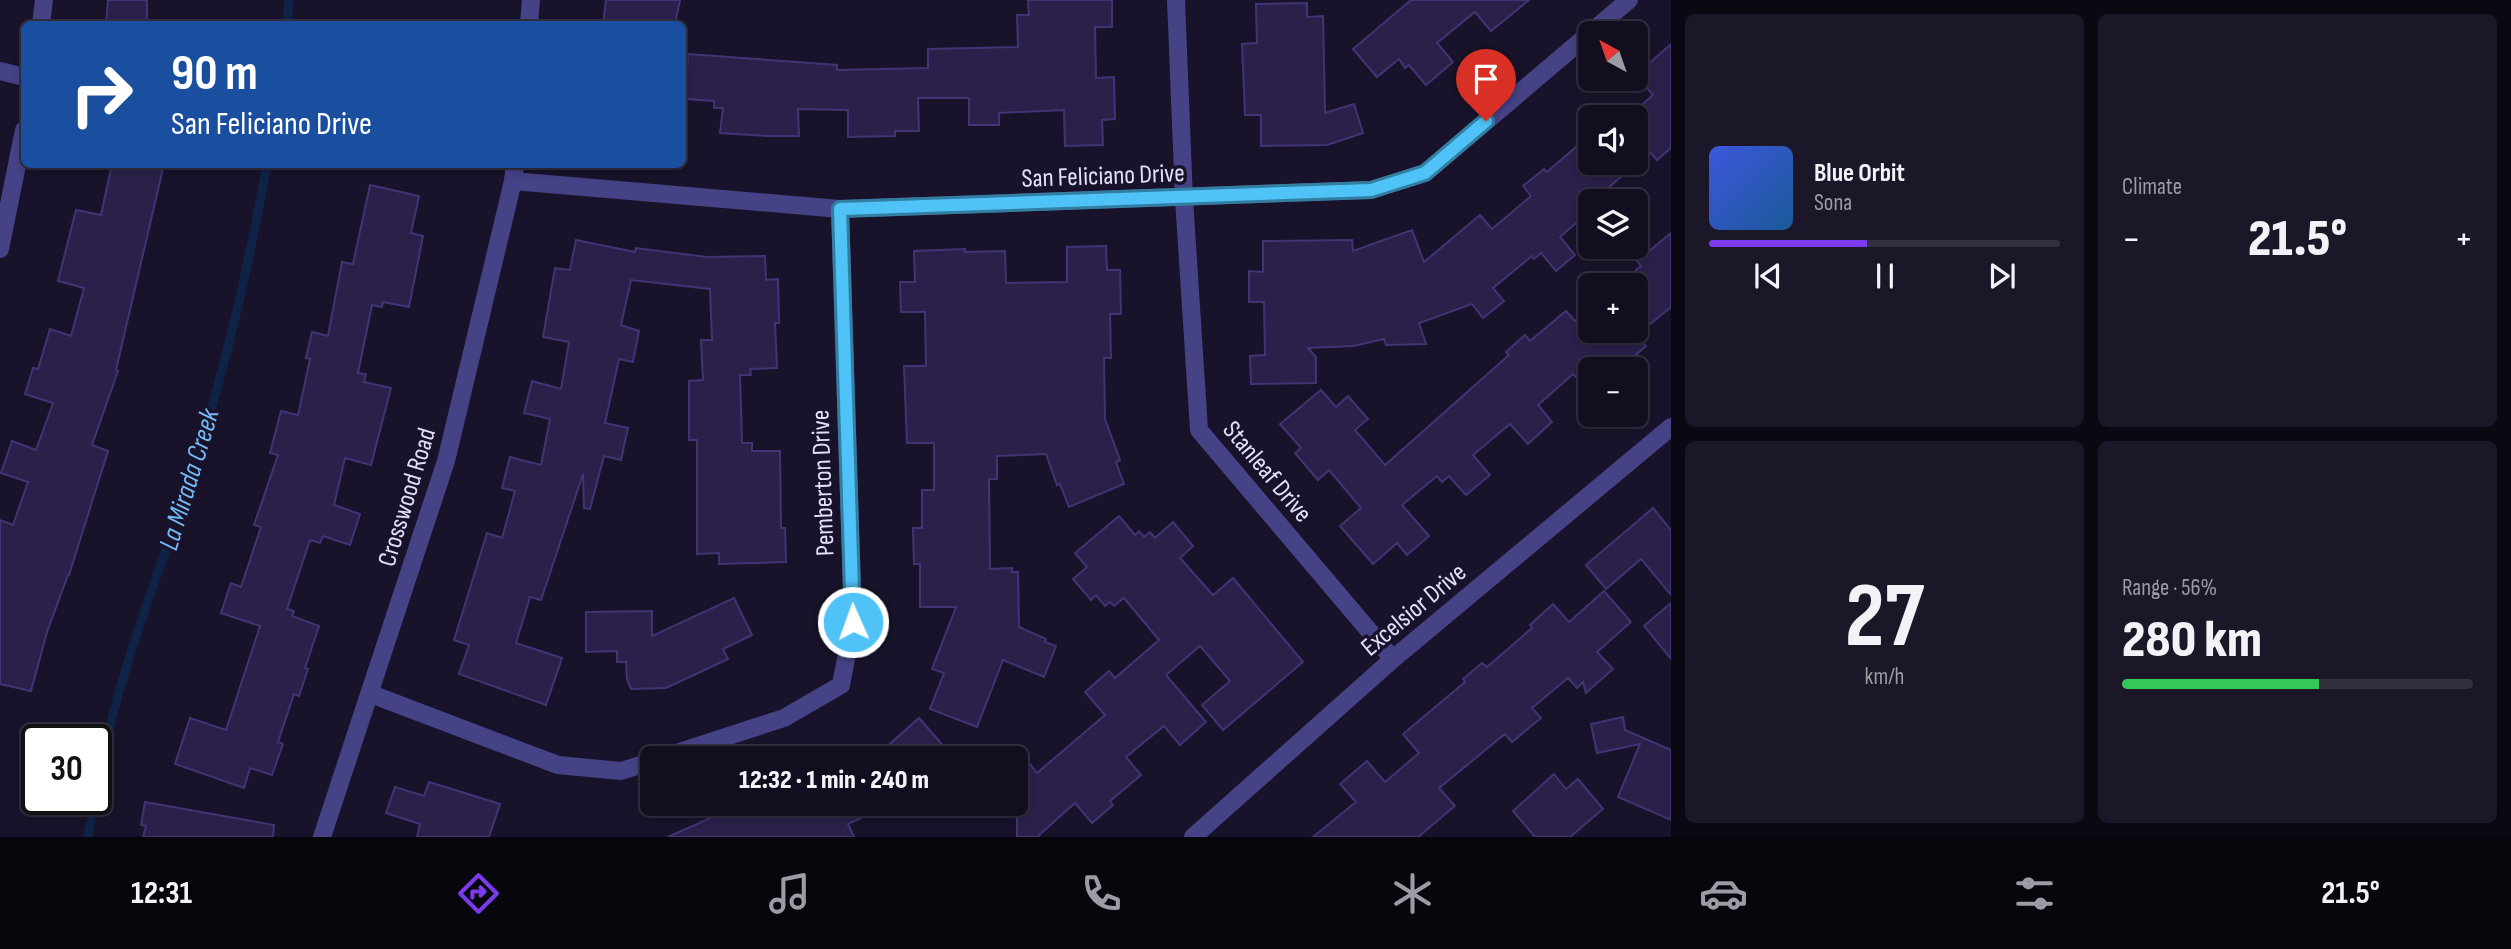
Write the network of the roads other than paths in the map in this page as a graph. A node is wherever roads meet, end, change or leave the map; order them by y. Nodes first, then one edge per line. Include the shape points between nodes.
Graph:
1 (44, 0) edge
2 (531, 0) edge
3 (1177, 0) edge
4 (1629, 0) edge
5 (41, 21) edge
6 (529, 21) edge
7 (0, 71) edge
8 (21, 76) edge
9 (21, 145) edge
10 (514, 173) edge
11 (1184, 199) junction
12 (840, 209) junction
13 (0, 249) edge
14 (1671, 427) edge
15 (1393, 659) junction
16 (371, 694) junction
17 (698, 746) edge
18 (640, 765) edge
19 (322, 837) edge
20 (1193, 837) edge

1 - 5 street
2 - 6 street
3 - 11 street, Stanleaf Drive
4 - 11 street, San Feliciano Drive via 1425,173 1371,190
7 - 8 street
9 - 13 street
10 - 12 street, San Feliciano Drive
10 - 16 street, Crosswood Road via 446,461
11 - 12 street, San Feliciano Drive
11 - 15 street, Stanleaf Drive via 1199,430
12 - 17 street, Pemberton Drive via 853,622 841,685 784,718
14 - 15 street, Excelsior Drive
15 - 20 street, Excelsior Drive
16 - 18 street via 558,765 621,771
16 - 19 street, Crosswood Road

